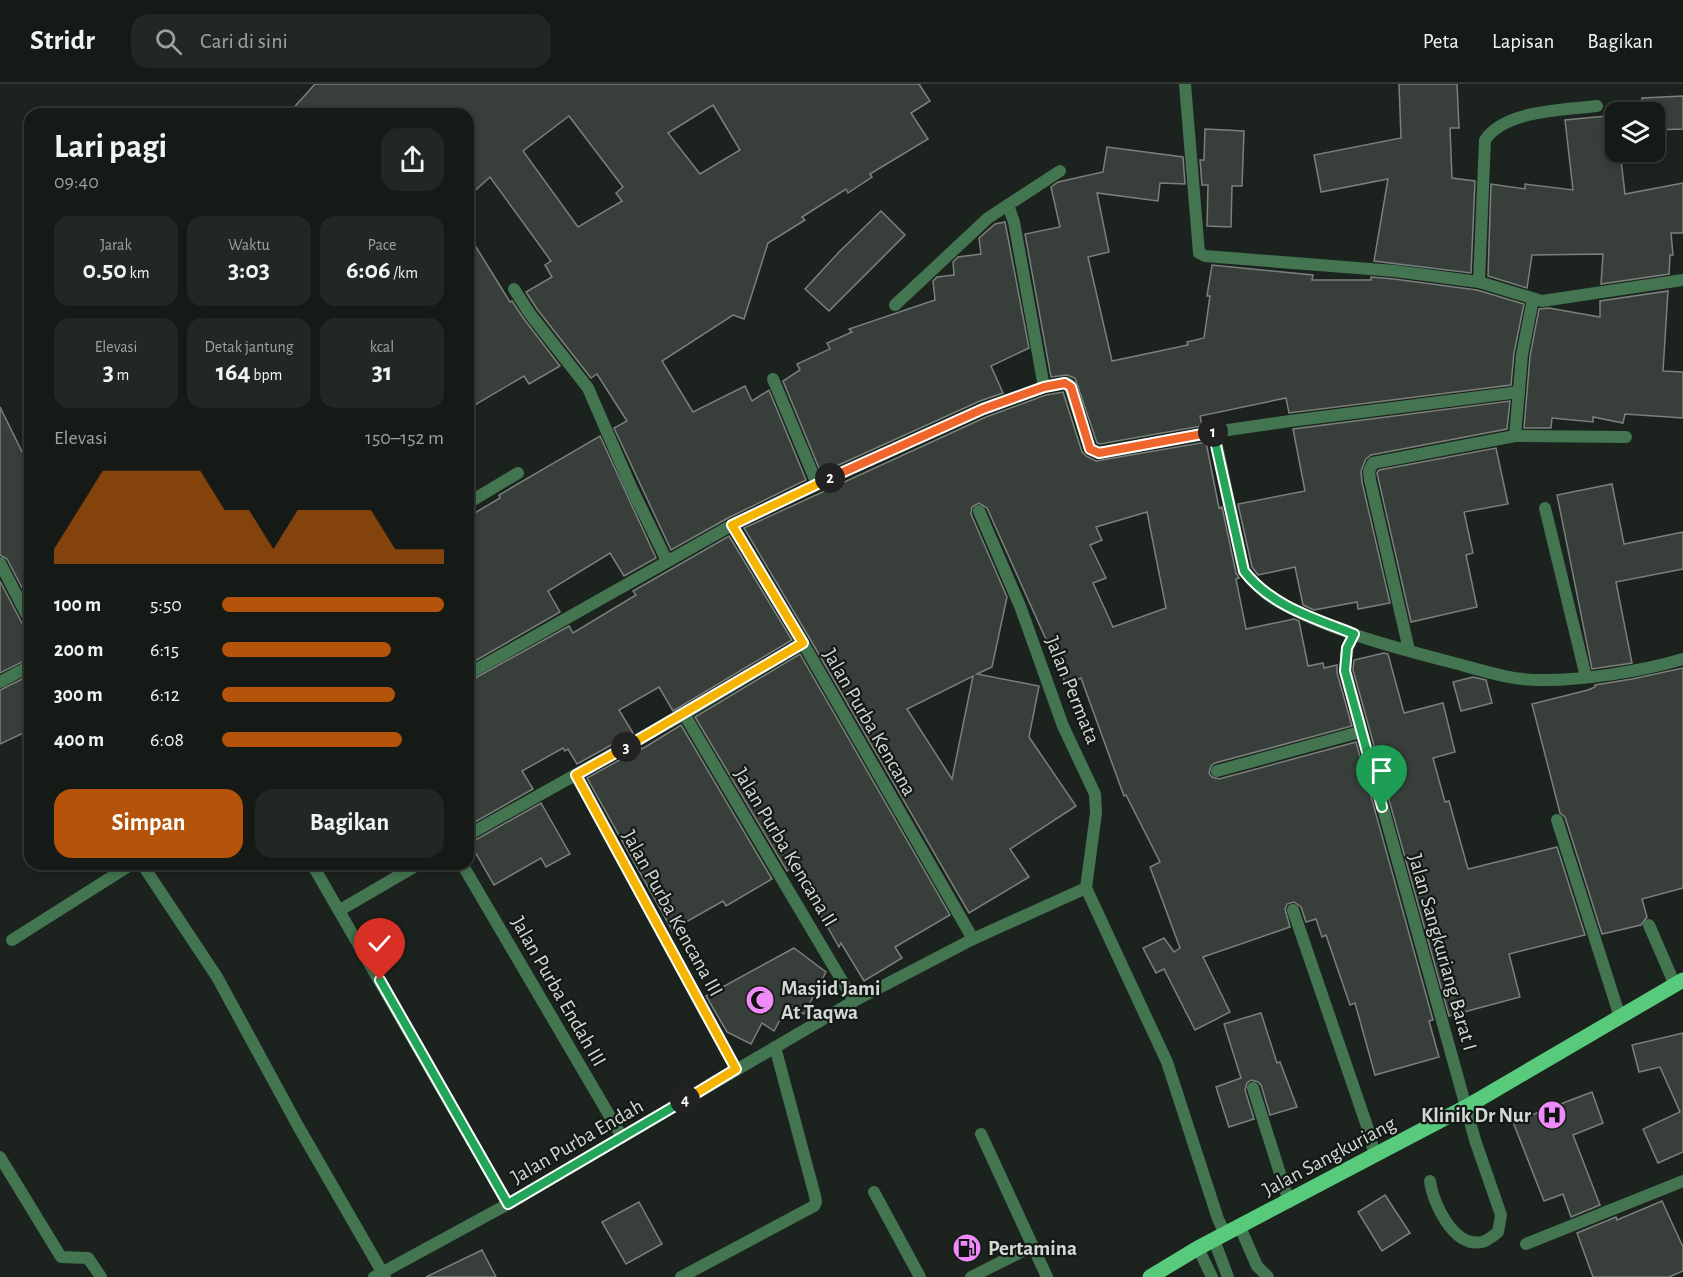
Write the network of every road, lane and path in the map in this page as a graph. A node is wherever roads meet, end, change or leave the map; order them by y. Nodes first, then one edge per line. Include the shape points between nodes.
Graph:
1 (1185, 84) edge
2 (1597, 106) dead end
3 (1060, 171) dead end
4 (1008, 205) junction
5 (1683, 280) edge
6 (1479, 282) junction
7 (514, 289) dead end
8 (1533, 299) junction
9 (895, 305) dead end
10 (772, 379) dead end
11 (1044, 387) junction
12 (1519, 392) junction
13 (1214, 432) junction
14 (1515, 436) junction
15 (1626, 437) dead end
16 (518, 473) dead end
17 (817, 484) junction
18 (474, 499) edge
19 (1545, 508) dead end
20 (979, 511) dead end
21 (732, 525) junction
22 (666, 561) junction
23 (0, 563) edge
24 (24, 609) edge
25 (1354, 634) junction
26 (803, 643) junction
27 (1409, 651) junction
28 (1683, 660) edge
29 (24, 669) edge
30 (474, 671) edge
31 (1586, 677) junction
32 (0, 682) edge
33 (684, 714) junction
34 (1360, 732) junction
35 (1217, 771) dead end
36 (576, 775) junction
37 (1557, 820) dead end
38 (474, 832) edge
39 (123, 870) edge
40 (146, 870) edge
41 (316, 870) edge
42 (408, 870) edge
43 (466, 870) edge
44 (1086, 888) junction
45 (340, 910) junction
46 (1293, 910) dead end
47 (1649, 924) dead end
48 (973, 939) junction
49 (12, 940) dead end
50 (1679, 982) edge
51 (854, 1001) junction
52 (1620, 1017) junction
53 (775, 1047) junction
54 (736, 1069) junction
55 (1253, 1088) dead end
56 (1466, 1107) junction
57 (981, 1134) dead end
58 (622, 1137) junction
59 (1375, 1156) junction
60 (0, 1157) edge
61 (1683, 1181) edge
62 (1430, 1182) dead end
63 (874, 1192) dead end
64 (1289, 1202) junction
65 (508, 1204) junction
66 (1240, 1227) junction
67 (1220, 1237) junction
68 (1526, 1244) dead end
69 (1033, 1246) junction
70 (1198, 1248) junction
71 (1167, 1273) edge
72 (380, 1275) edge
73 (101, 1277) edge
74 (681, 1277) edge
75 (920, 1277) edge
76 (971, 1277) edge
77 (1047, 1277) edge
78 (1150, 1277) edge
79 (1212, 1277) edge
80 (1228, 1277) edge
81 (1268, 1277) edge

1 - 6 street via 1199,252 1205,256 1395,271
2 - 6 street via 1523,116 1492,130 1485,140
3 - 4 street
4 - 9 street via 988,218
4 - 11 street
5 - 8 street via 1552,301
6 - 8 street
7 - 22 street via 588,388
8 - 12 street
10 - 17 street
11 - 13 street via 1065,383 1071,387 1090,449 1099,453
11 - 17 street via 983,409
12 - 13 street
12 - 14 street
13 - 25 street via 1244,571 1275,601
14 - 15 street
14 - 27 street via 1373,463 1369,471
16 - 18 street
17 - 21 street
19 - 31 street
20 - 44 street, Jalan Permata via 1020,606 1063,726 1095,794
21 - 22 street
21 - 26 street, Jalan Purba Kencana
22 - 30 street
23 - 24 street
25 - 27 street
25 - 34 street, Jalan Sangkuriang Barat I via 1347,648 1345,671
26 - 33 street
26 - 48 street, Jalan Purba Kencana
27 - 31 street via 1492,673 1538,680
28 - 31 street
29 - 32 street
33 - 36 street
33 - 51 street, Jalan Purba Kencana II
34 - 35 street
34 - 56 street, Jalan Sangkuriang Barat I
36 - 38 street
36 - 54 street, Jalan Purba Kencana III
37 - 52 street
39 - 49 street
40 - 72 street via 217,977
41 - 45 street
42 - 45 street
43 - 58 street, Jalan Purba Endah III
44 - 48 street, Jalan Purba Endah
44 - 67 street via 1167,1062 1218,1219
45 - 65 street
46 - 59 street
47 - 50 street
48 - 51 street, Jalan Purba Endah
50 - 52 main road, Jalan Sangkuriang
51 - 53 street, Jalan Purba Endah
52 - 56 main road, Jalan Sangkuriang
53 - 54 street, Jalan Purba Endah
53 - 74 street via 816,1202
54 - 58 street, Jalan Purba Endah
55 - 64 street
56 - 59 main road, Jalan Sangkuriang
56 - 62 street, Jalan Sangkuriang Barat I via 1501,1215 1498,1232 1482,1242 1464,1240 1448,1225
57 - 69 street
58 - 65 street, Jalan Purba Endah
59 - 64 main road, Jalan Sangkuriang
60 - 73 street via 62,1257 88,1258
61 - 68 street
63 - 75 street
64 - 66 main road, Jalan Sangkuriang
65 - 72 street, Jalan Purba Endah
66 - 67 main road, Jalan Sangkuriang
66 - 81 street via 1257,1266
67 - 70 main road, Jalan Sangkuriang
67 - 80 street
69 - 76 street
69 - 77 street
70 - 71 main road, Jalan Sangkuriang
70 - 79 street
71 - 78 main road, Jalan Sangkuriang

